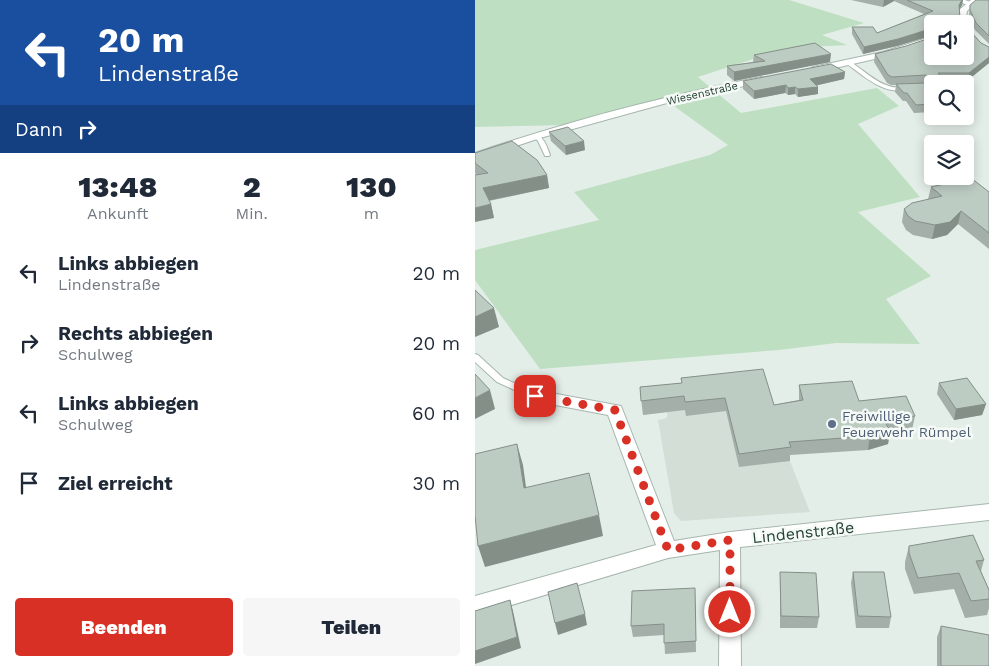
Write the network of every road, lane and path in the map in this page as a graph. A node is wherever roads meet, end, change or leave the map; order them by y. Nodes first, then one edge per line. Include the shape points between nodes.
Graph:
1 (955, 0) edge
2 (973, 2) edge
3 (962, 15) edge
4 (924, 41) edge
5 (849, 63) junction
6 (804, 72) edge
7 (767, 79) edge
8 (916, 87) edge
9 (537, 136) junction
10 (547, 155) dead end
11 (475, 157) edge
12 (475, 357) edge
13 (535, 396) joint
14 (989, 512) edge
15 (730, 540) junction
16 (668, 550) junction
17 (475, 606) edge
18 (730, 666) edge

1 - 2 street
2 - 3 street via 963,10
4 - 5 street
5 - 6 street
5 - 8 lane via 890,89
7 - 9 street, Wiesenstraße via 690,94
9 - 10 lane
9 - 11 street, Wiesenstraße
12 - 13 lane via 500,380
13 - 16 street via 615,410
14 - 15 street, Lindenstraße
15 - 16 street, Lindenstraße
15 - 18 street
16 - 17 street, Lindenstraße

